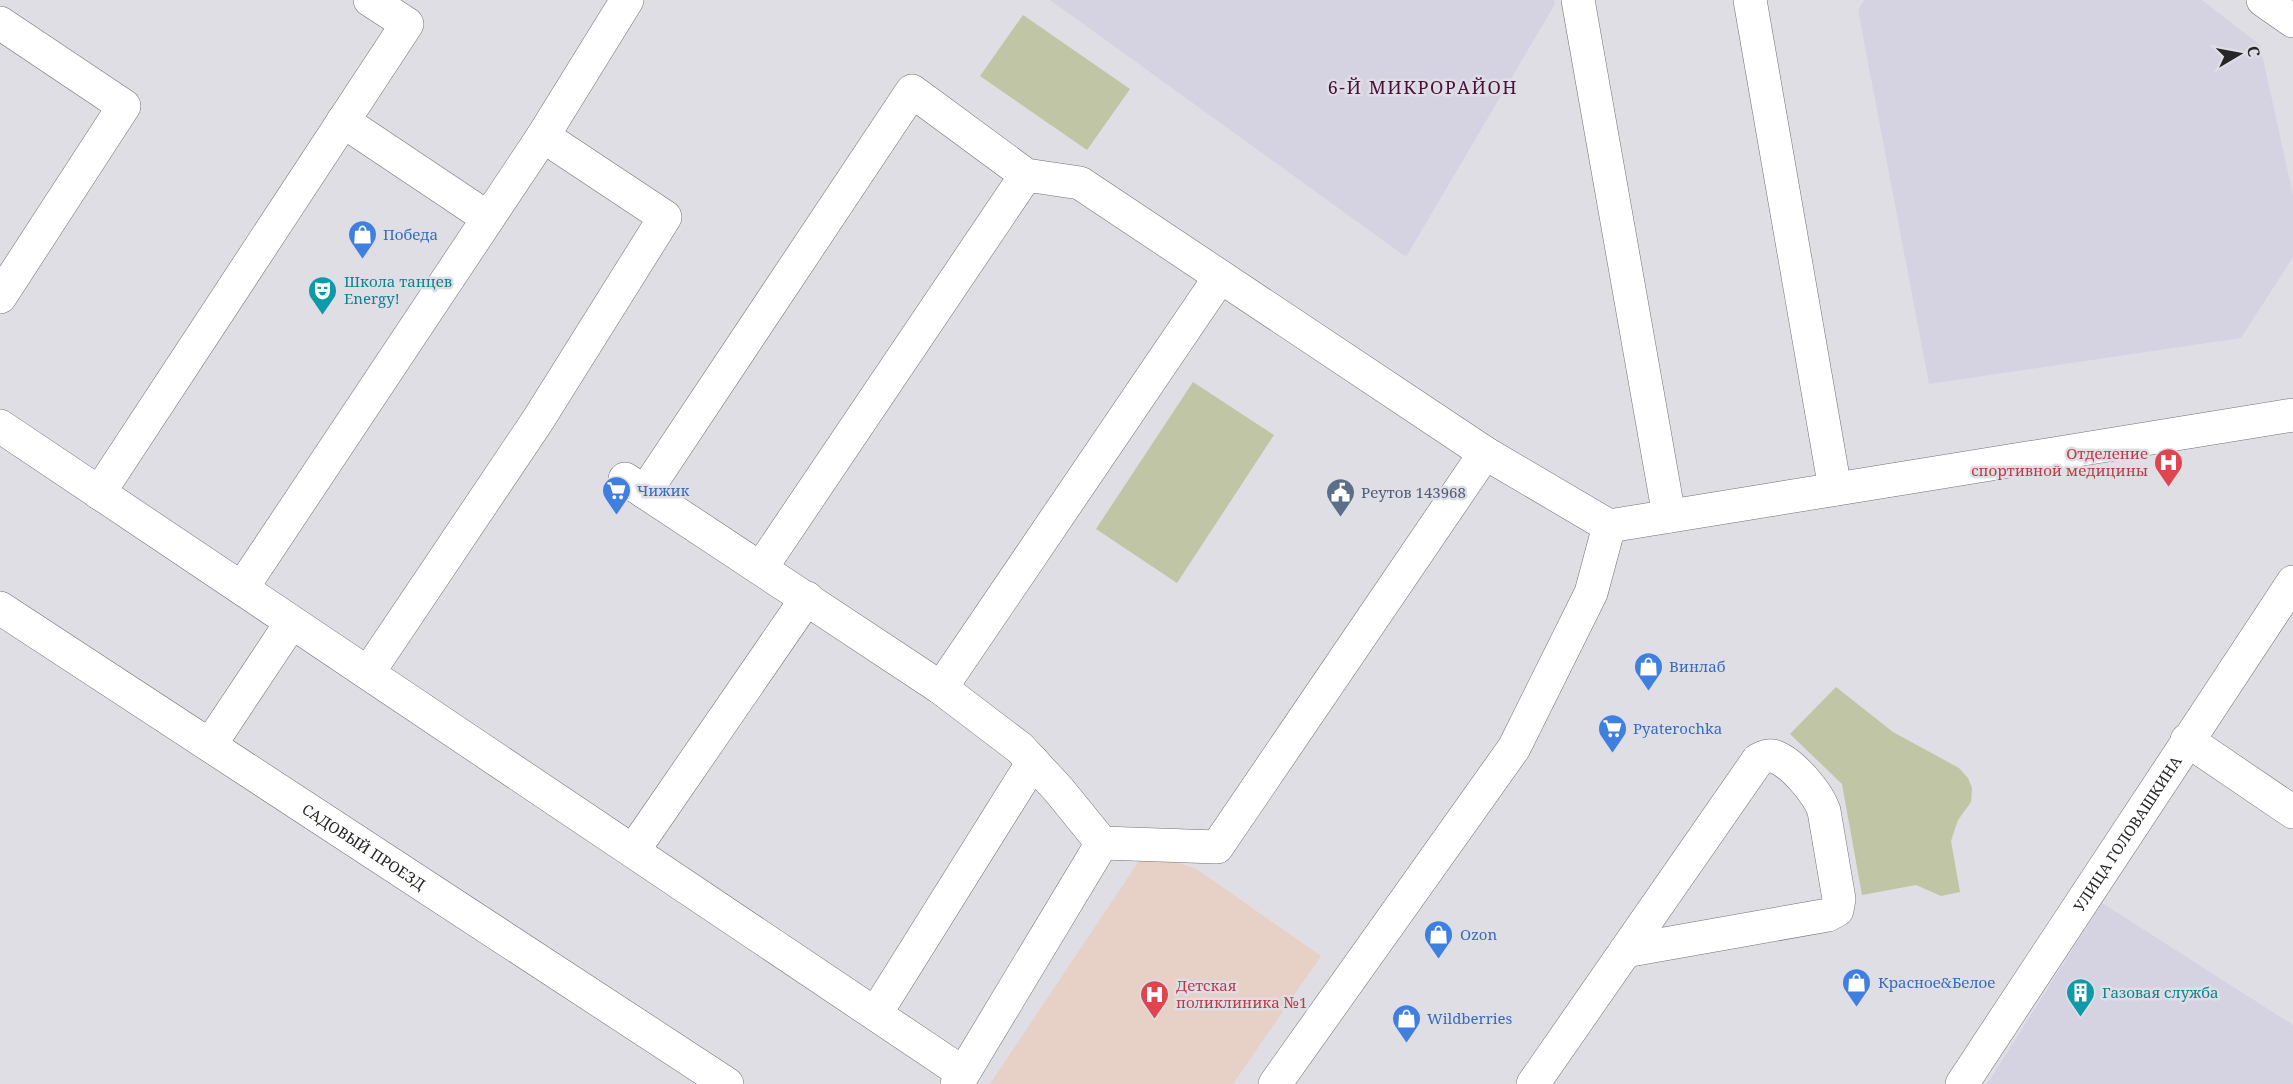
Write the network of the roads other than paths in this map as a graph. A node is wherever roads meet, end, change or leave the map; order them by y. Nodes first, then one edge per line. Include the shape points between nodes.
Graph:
1 (370, 0) edge
2 (627, 0) edge
3 (1578, 0) edge
4 (1750, 0) edge
5 (2263, 0) edge
6 (2293, 21) edge
7 (0, 23) edge
8 (343, 121) junction
9 (543, 136) junction
10 (1026, 176) junction
11 (488, 218) junction
12 (1220, 277) junction
13 (0, 297) edge
14 (2293, 415) edge
15 (0, 426) edge
16 (1485, 453) junction
17 (1835, 489) junction
18 (99, 493) junction
19 (1669, 516) junction
20 (1609, 526) junction
21 (761, 568) junction
22 (2293, 582) edge
23 (242, 588) junction
24 (807, 598) junction
25 (0, 608) edge
26 (291, 622) junction
27 (368, 672) junction
28 (941, 688) junction
29 (2187, 740) junction
30 (210, 745) junction
31 (1033, 762) junction
32 (2293, 812) edge
33 (1102, 843) junction
34 (633, 851) junction
35 (1625, 951) junction
36 (876, 1013) junction
37 (960, 1078) edge
38 (728, 1084) edge
39 (1275, 1084) edge
40 (1533, 1084) edge
41 (1962, 1084) edge

1 - 8 street via 407,24
2 - 9 street
3 - 19 street
4 - 17 street
5 - 6 street
7 - 13 street via 124,106
8 - 11 street
8 - 18 street
9 - 11 street
9 - 27 street via 665,217 538,420
10 - 12 street via 1080,183
10 - 21 street
10 - 21 street via 912,91 635,485
11 - 23 street
12 - 16 street
12 - 28 street
14 - 17 street
15 - 18 street
16 - 20 street
16 - 33 street via 1217,847
17 - 19 street
18 - 23 street
19 - 20 street
20 - 39 street via 1591,592 1514,748
21 - 24 street
22 - 29 street, УЛИЦА ГОЛОВАШКИНА
23 - 26 street
24 - 28 street
24 - 34 street
25 - 30 street, САДОВЫЙ ПРОЕЗД
26 - 27 street
26 - 30 street
27 - 34 street
28 - 31 street
29 - 32 street
29 - 41 street, УЛИЦА ГОЛОВАШКИНА
30 - 38 street, САДОВЫЙ ПРОЕЗД
31 - 33 street
31 - 36 street
33 - 37 street
34 - 36 street
35 - 35 street via 1758,760 1777,757 1811,786 1824,811 1839,899 1837,910 1828,915
35 - 40 street
36 - 37 street

